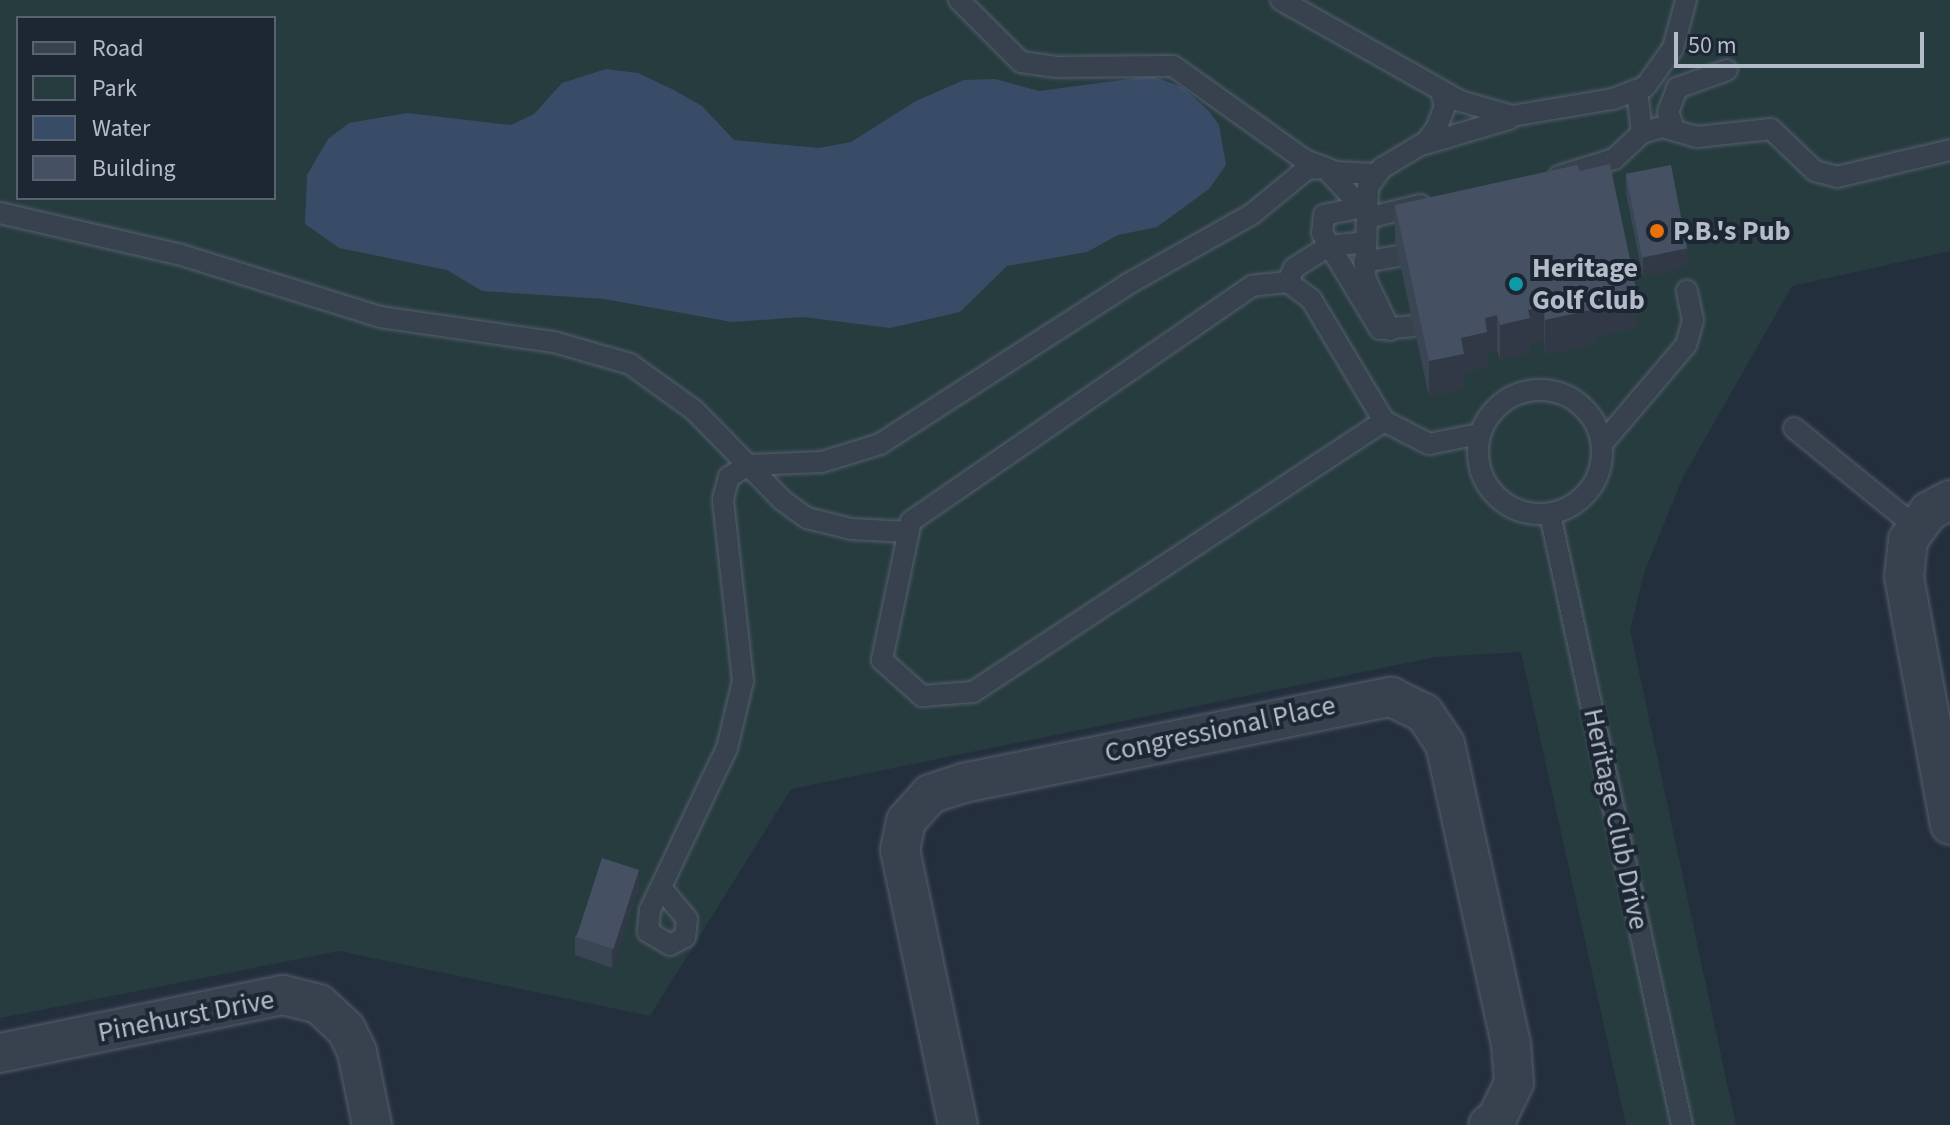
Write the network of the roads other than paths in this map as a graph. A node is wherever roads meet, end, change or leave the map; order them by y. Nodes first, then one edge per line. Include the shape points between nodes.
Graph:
1 (959, 0) edge
2 (1281, 0) edge
3 (1686, 0) edge
4 (1727, 70) dead end
5 (1657, 75) junction
6 (1677, 88) junction
7 (1637, 90) junction
8 (1441, 91) junction
9 (1527, 114) junction
10 (1674, 129) junction
11 (1642, 133) junction
12 (1418, 147) junction
13 (1950, 150) edge
14 (1325, 168) junction
15 (1376, 174) junction
16 (1545, 179) edge
17 (1442, 201) edge
18 (1367, 212) junction
19 (0, 213) edge
20 (1329, 246) junction
21 (1364, 252) junction
22 (1397, 256) edge
23 (1288, 282) junction
24 (1687, 291) dead end
25 (1412, 326) edge
26 (1390, 330) junction
27 (1384, 421) junction
28 (1794, 428) dead end
29 (1479, 434) junction
30 (1602, 444) junction
31 (748, 465) junction
32 (1950, 500) edge
33 (1550, 514) junction
34 (1917, 528) junction
35 (908, 532) junction
36 (1950, 825) edge
37 (661, 888) dead end
38 (0, 1053) edge
39 (372, 1125) edge
40 (958, 1125) edge
41 (1488, 1125) edge
42 (1682, 1125) edge

1 - 14 lane via 1021,62 1055,67 1173,66
2 - 8 lane
3 - 5 lane via 1680,31
4 - 6 lane
5 - 6 lane
5 - 7 lane
6 - 10 lane via 1668,112
7 - 9 lane
7 - 11 lane
8 - 9 lane via 1498,115
8 - 12 lane via 1443,116
9 - 12 lane
10 - 11 lane
10 - 13 lane via 1697,137 1771,129 1815,171 1837,177
11 - 16 lane via 1614,159
12 - 15 lane
14 - 15 lane
14 - 18 lane
14 - 31 lane via 1298,173 1252,214 1128,284 880,444 822,462
15 - 18 lane
17 - 18 lane
18 - 20 lane via 1324,215 1322,233
18 - 21 lane
19 - 31 lane via 178,254 380,317 554,342 630,364 694,410
20 - 21 lane
20 - 23 lane via 1294,268
20 - 26 lane via 1380,329
21 - 22 lane
21 - 26 lane via 1369,288
23 - 27 lane via 1311,299
23 - 35 lane via 1252,286 911,521
24 - 30 lane via 1693,320 1686,345
25 - 26 lane
27 - 29 lane via 1429,444
27 - 35 lane via 973,692 922,696 882,660
28 - 34 lane
29 - 30 lane via 1504,400 1545,390 1583,407
29 - 33 lane via 1478,464 1489,491 1521,513
30 - 33 lane via 1594,486 1579,502
31 - 35 lane via 807,518 851,529
31 - 37 lane via 723,488 740,628 740,701 727,748
32 - 34 street via 1929,511
33 - 42 lane, Heritage Club Drive
34 - 36 street via 1908,540 1904,577
38 - 39 street, Pinehurst Drive via 283,995 319,1004 346,1029 357,1052
40 - 41 street, Congressional Place via 900,850 906,821 930,794 1391,697 1424,713 1445,744 1511,1043 1514,1083

